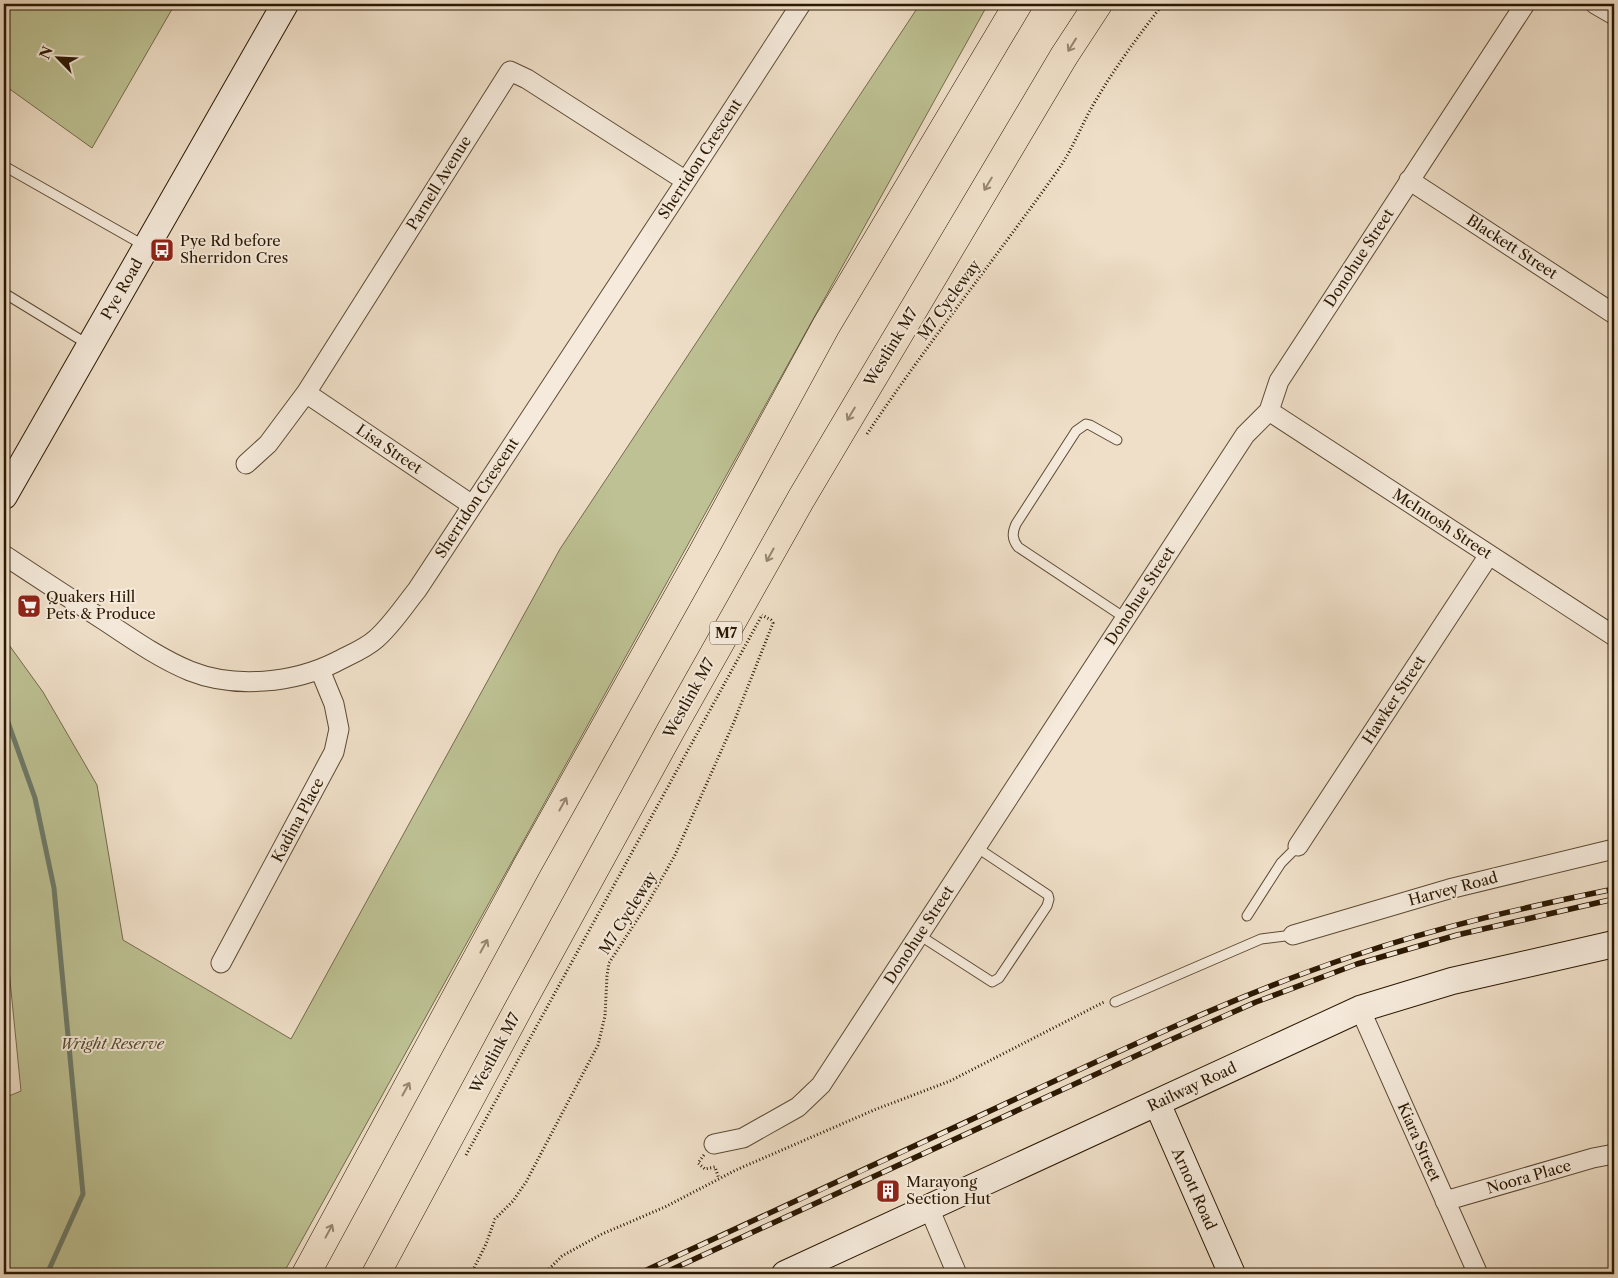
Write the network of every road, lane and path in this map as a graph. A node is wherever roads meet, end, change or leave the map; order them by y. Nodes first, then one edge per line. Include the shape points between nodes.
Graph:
1 (285, 4) edge
2 (1018, 4) edge
3 (1098, 4) edge
4 (1163, 4) edge
5 (1525, 4) edge
6 (1595, 4) edge
7 (795, 6) edge
8 (1614, 15) edge
9 (4, 166) edge
10 (1409, 180) junction
11 (686, 181) junction
12 (146, 247) junction
13 (4, 293) edge
14 (1614, 314) edge
15 (90, 345) junction
16 (306, 393) junction
17 (1269, 411) junction
18 (865, 436) dead end
19 (1117, 440) dead end
20 (246, 464) dead end
21 (4, 496) edge
22 (472, 505) junction
23 (1489, 554) junction
24 (4, 555) edge
25 (767, 607) dead end
26 (762, 615) junction
27 (1126, 618) junction
28 (1614, 636) edge
29 (320, 670) junction
30 (1298, 846) joint
31 (976, 847) junction
32 (1614, 849) edge
33 (1247, 916) dead end
34 (1293, 934) joint
35 (919, 935) junction
36 (1614, 944) edge
37 (221, 962) dead end
38 (1134, 994) junction
39 (1116, 1002) dead end
40 (1360, 1009) junction
41 (1157, 1103) junction
42 (714, 1144) joint
43 (1614, 1154) edge
44 (463, 1162) dead end
45 (719, 1179) junction
46 (1445, 1201) junction
47 (929, 1208) junction
48 (306, 1274) edge
49 (376, 1274) edge
50 (471, 1274) edge
51 (544, 1274) edge
52 (785, 1274) edge
53 (957, 1274) edge
54 (1232, 1274) edge
55 (1478, 1274) edge

1 - 12 street, Pye Road
48 -> 2 highway via 826,326
3 -> 49 highway, Westlink M7 / M7 via 796,508 667,738
4 - 18 path, M7 Cycleway via 1113,72 1060,168
5 - 10 street, Donohue Street
6 - 8 street
7 - 11 street, Sherridon Crescent
9 - 12 lane
10 - 14 street, Blackett Street
10 - 17 street, Donohue Street via 1279,381
11 - 16 street, Parnell Avenue via 510,71
11 - 22 street, Sherridon Crescent
12 - 15 street, Pye Road
13 - 15 lane
15 - 21 street, Pye Road
16 - 20 street, Parnell Avenue via 268,444
16 - 22 street, Lisa Street
17 - 23 street, McIntosh Street
17 - 27 street, Donohue Street via 1245,435
19 - 27 lane via 1086,424 1076,431 1016,524 1013,536 1018,547
22 - 29 street, Sherridon Crescent via 417,590 388,627 375,640
23 - 28 street, McIntosh Street
23 - 30 street, Hawker Street
24 - 29 street, Sherridon Crescent via 142,645 191,671 242,681 274,680
25 - 26 path, M7 Cycleway
26 - 44 path, M7 Cycleway
26 - 50 path, M7 Cycleway via 773,623 683,838 656,889 609,962 605,1016 598,1045 526,1182 495,1219
27 - 31 street, Donohue Street
29 - 37 street, Kadina Place via 334,704 339,728 334,752
30 - 33 lane via 1281,863
31 - 35 street, Donohue Street
31 - 35 lane via 1048,895 1047,906 1000,978 992,982
32 - 34 street, Harvey Road via 1449,890
34 - 38 lane via 1261,939
35 - 42 street, Donohue Street via 821,1085 798,1107 742,1138
36 - 40 street, Railway Road via 1452,981
38 - 39 lane
38 - 45 path via 1112,995 1101,1004 950,1081
40 - 41 street, Railway Road
40 - 46 street, Kiara Street
41 - 47 street, Railway Road
41 - 54 street, Arnott Road
42 - 45 path via 698,1163 705,1169 715,1167
43 - 46 street, Noora Place
45 - 51 path via 602,1234 562,1256
46 - 55 street, Kiara Street
47 - 52 street, Railway Road
47 - 53 street

